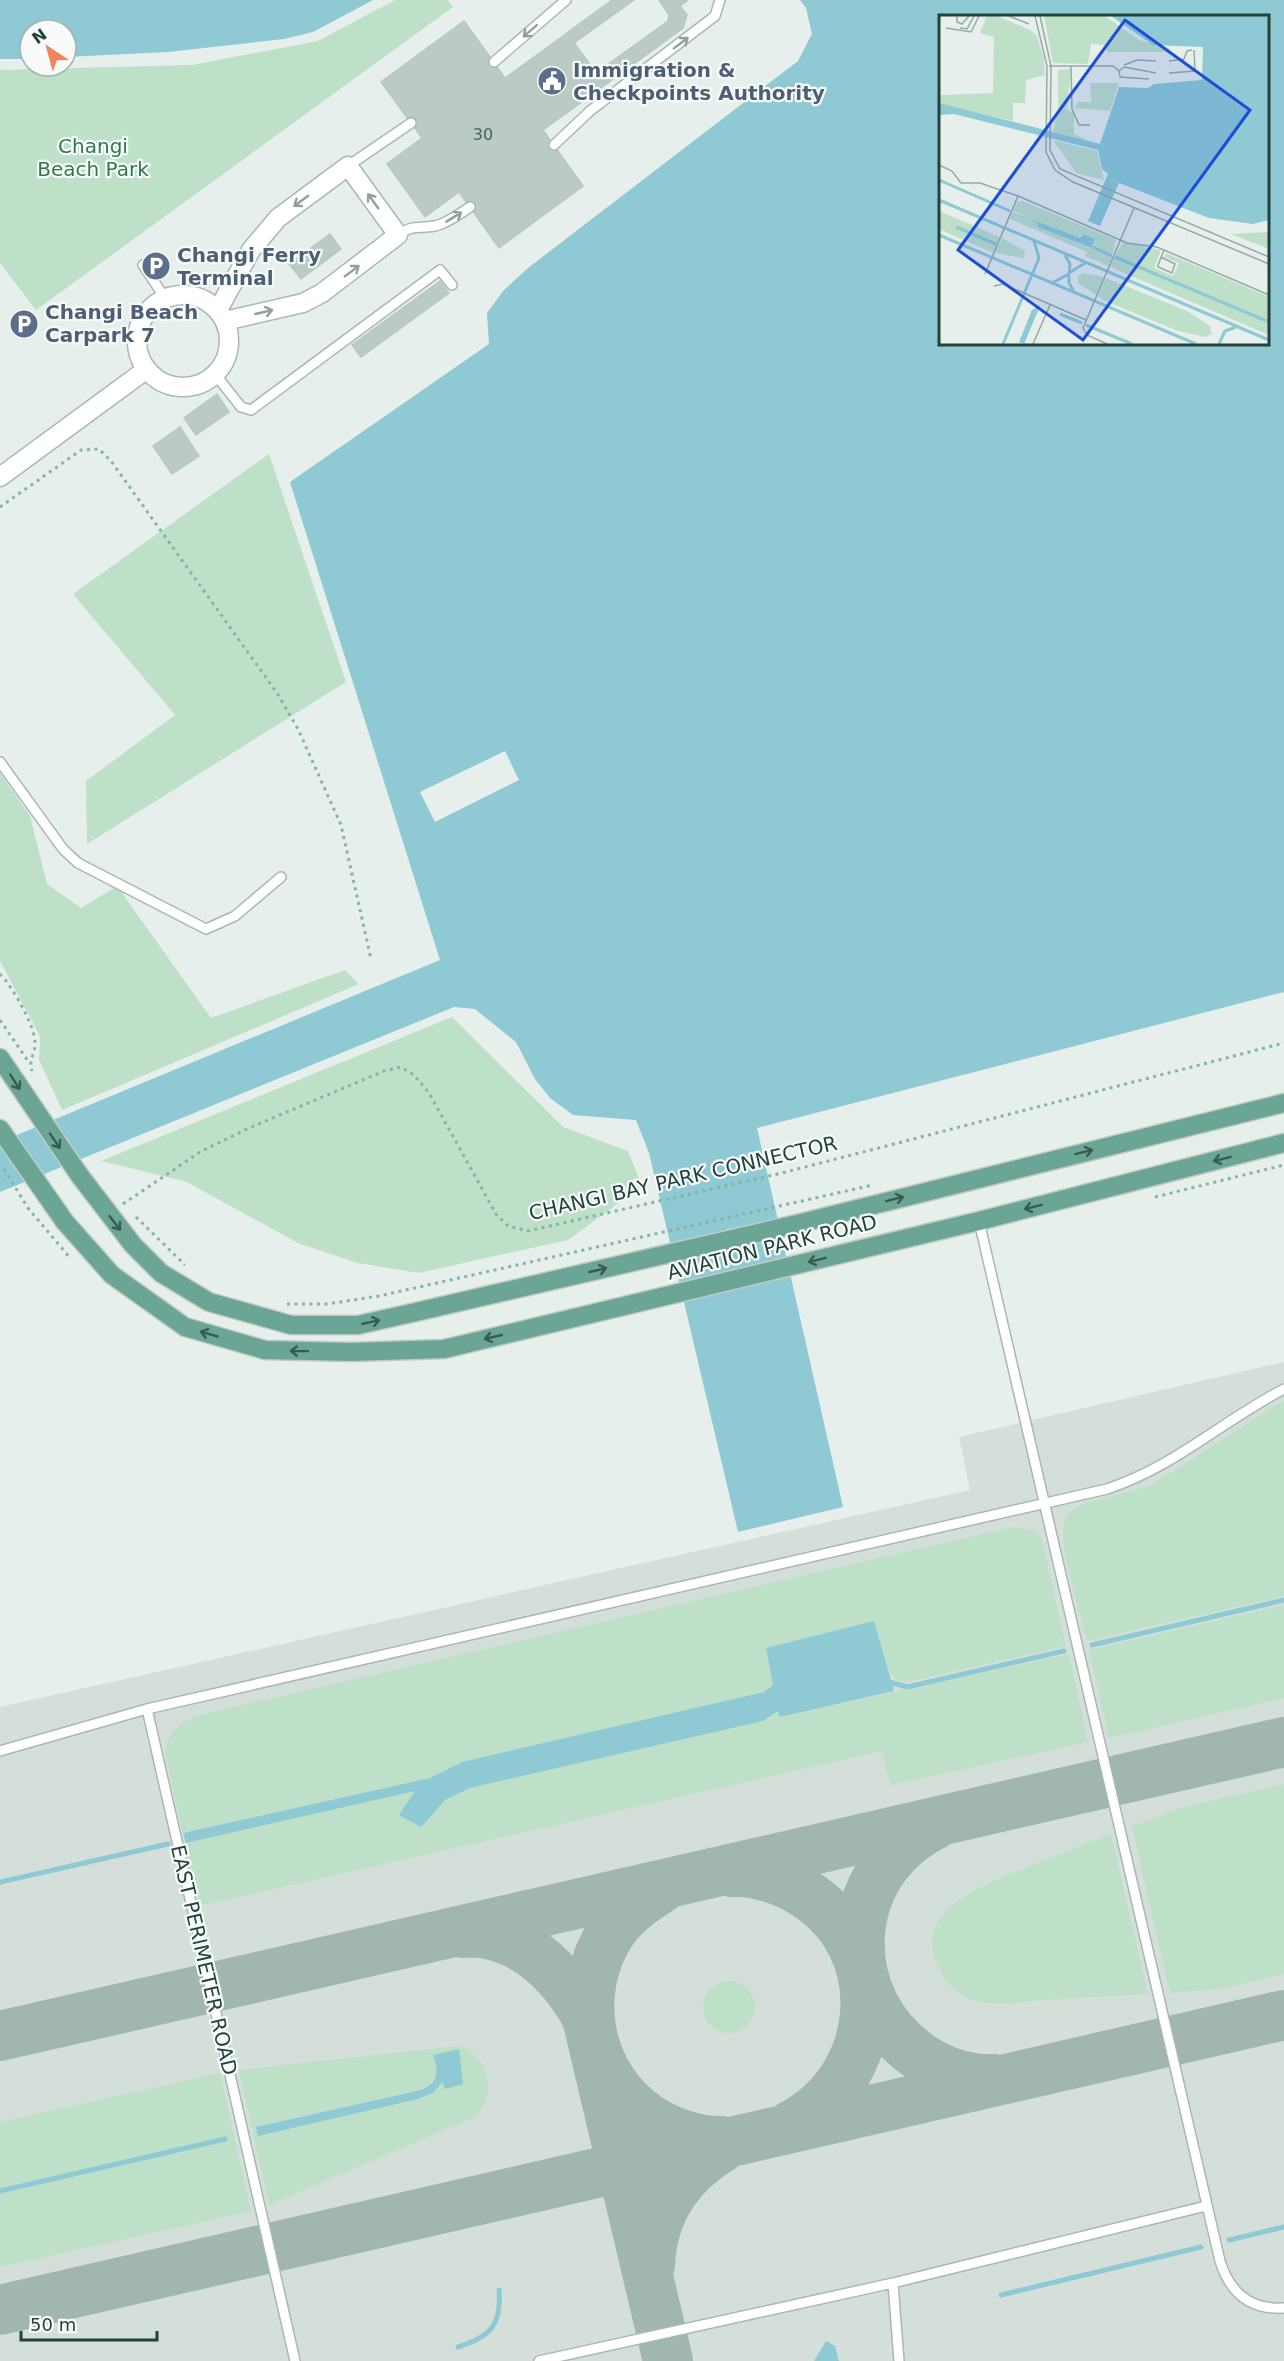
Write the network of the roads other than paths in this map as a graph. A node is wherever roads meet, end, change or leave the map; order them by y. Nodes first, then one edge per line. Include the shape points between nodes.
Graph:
1 (566, 0) edge
2 (720, 0) edge
3 (494, 62) dead end
4 (411, 123) dead end
5 (554, 146) dead end
6 (348, 166) junction
7 (470, 207) dead end
8 (398, 235) junction
9 (143, 265) dead end
10 (452, 285) dead end
11 (165, 298) junction
12 (222, 316) junction
13 (147, 369) junction
14 (215, 374) junction
15 (0, 477) edge
16 (0, 762) edge
17 (280, 877) dead end
18 (0, 1058) edge
19 (1284, 1103) edge
20 (0, 1129) edge
21 (1284, 1143) edge
22 (979, 1221) junction
23 (1284, 1389) edge
24 (1044, 1505) junction
25 (147, 1709) junction
26 (0, 1752) edge
27 (1206, 2206) junction
28 (893, 2283) junction
29 (1284, 2308) edge
30 (295, 2361) edge
31 (539, 2361) edge
32 (899, 2361) edge

1 -> 3 lane
5 -> 2 lane via 590,111 715,16
4 - 6 lane
8 -> 6 street
6 -> 12 street via 278,218 251,250
8 -> 7 lane via 416,226 435,226
12 -> 8 street via 303,303
9 - 11 lane
10 - 14 lane via 440,270 251,410 241,407
11 - 12 street via 184,294 203,299
11 - 13 street via 148,310 138,329 138,351
12 - 14 street via 230,340 226,358
13 - 14 street via 161,382 180,387 199,384
13 - 15 street
16 - 17 lane via 63,849 78,863 206,929 235,916
18 -> 19 main road, AVIATION PARK ROAD via 80,1176 133,1245 161,1273 208,1302 291,1325 358,1324 797,1224
22 -> 20 main road, AVIATION PARK ROAD via 444,1348 265,1350 185,1327 112,1275 65,1222
21 -> 22 main road, AVIATION PARK ROAD
22 - 24 lane
23 - 24 lane via 1141,1478
24 - 25 lane
24 - 27 lane
25 - 26 lane
25 - 30 lane, EAST PERIMETER ROAD
27 - 28 lane
27 - 29 lane via 1230,2284 1257,2306
28 - 31 lane
28 - 32 lane

